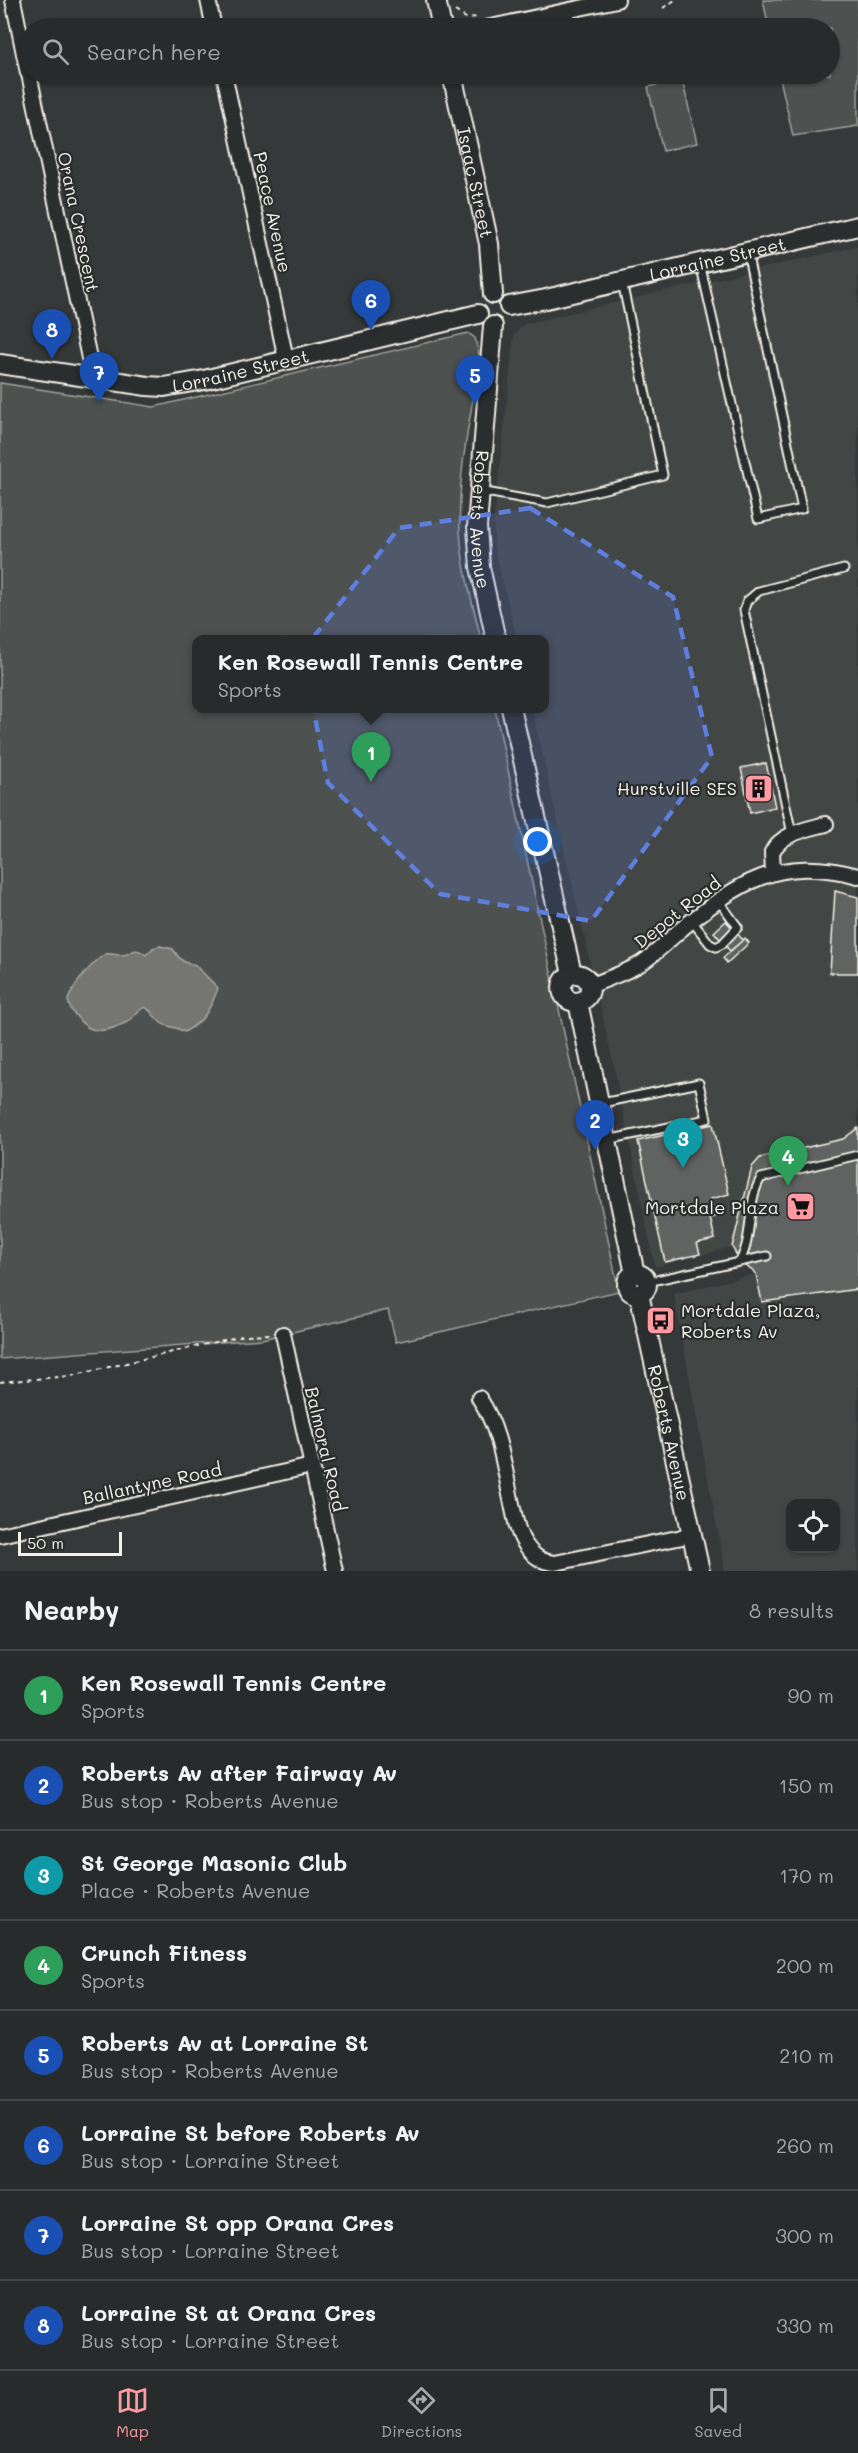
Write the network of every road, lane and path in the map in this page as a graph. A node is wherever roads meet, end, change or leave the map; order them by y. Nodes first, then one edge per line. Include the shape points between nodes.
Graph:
1 (13, 0) edge
2 (208, 0) edge
3 (436, 0) edge
4 (617, 0) edge
5 (675, 0) edge
6 (663, 8) dead end
7 (212, 18) edge
8 (440, 18) edge
9 (533, 18) edge
10 (18, 23) edge
11 (31, 84) edge
12 (226, 84) edge
13 (454, 84) edge
14 (858, 226) edge
15 (747, 252) junction
16 (700, 263) junction
17 (622, 282) junction
18 (493, 294) junction
19 (509, 306) junction
20 (478, 314) junction
21 (493, 326) junction
22 (286, 359) junction
23 (0, 364) edge
24 (93, 378) junction
25 (478, 491) junction
26 (844, 568) dead end
27 (494, 635) edge
28 (512, 713) edge
29 (826, 824) dead end
30 (792, 834) junction
31 (773, 872) junction
32 (858, 876) edge
33 (718, 900) junction
34 (692, 921) junction
35 (572, 974) junction
36 (590, 986) junction
37 (578, 1002) junction
38 (599, 1104) junction
39 (607, 1140) junction
40 (858, 1155) edge
41 (767, 1256) dead end
42 (740, 1261) junction
43 (640, 1283) junction
44 (283, 1334) joint
45 (0, 1382) edge
46 (479, 1398) dead end
47 (312, 1466) junction
48 (0, 1535) edge
49 (692, 1535) junction
50 (335, 1571) edge
51 (700, 1571) edge

1 - 10 street, Orana Crescent
2 - 7 street
3 - 8 street
4 - 9 street
5 - 6 path
11 - 24 street, Orana Crescent
12 - 22 street, Peace Avenue
13 - 18 street, Isaac Street via 489,244
14 - 15 street, Lorraine Street
15 - 16 street, Lorraine Street
15 - 16 lane via 802,509 758,519
16 - 17 street, Lorraine Street
17 - 19 street, Lorraine Street
17 - 25 lane via 663,475 547,503
18 - 19 street via 501,296
18 - 20 street via 481,300
19 - 21 street via 506,320
20 - 21 street via 483,322
20 - 22 street, Lorraine Street
21 - 25 street, Roberts Avenue
22 - 24 street, Lorraine Street via 164,387
23 - 24 street, Lorraine Street
25 - 27 street, Roberts Avenue via 480,567
26 - 30 lane via 759,591 747,601 744,610
28 - 35 street, Roberts Avenue
29 - 30 street
30 - 31 street via 775,847 771,858
31 - 32 street, Depot Road via 824,868
31 - 33 street, Depot Road
33 - 34 street, Depot Road
33 - 34 lane via 738,927 722,944 710,944
34 - 36 street, Depot Road via 640,964
35 - 36 street via 585,977
35 - 37 street, Roberts Avenue via 562,988 569,1000
36 - 37 street via 586,998
37 - 38 street, Roberts Avenue
38 - 39 street, Roberts Avenue
38 - 39 lane via 699,1083 707,1119
39 - 43 street, Roberts Avenue
40 - 42 lane via 761,1178 756,1187 748,1247
41 - 42 lane
42 - 43 lane
43 - 49 street, Roberts Avenue
44 - 45 path via 245,1335 71,1376
44 - 47 street, Balmoral Road
46 - 49 street via 489,1412 524,1543 542,1562 555,1563
47 - 48 street, Ballantyne Road
47 - 50 street, Balmoral Road
49 - 51 street, Roberts Avenue

